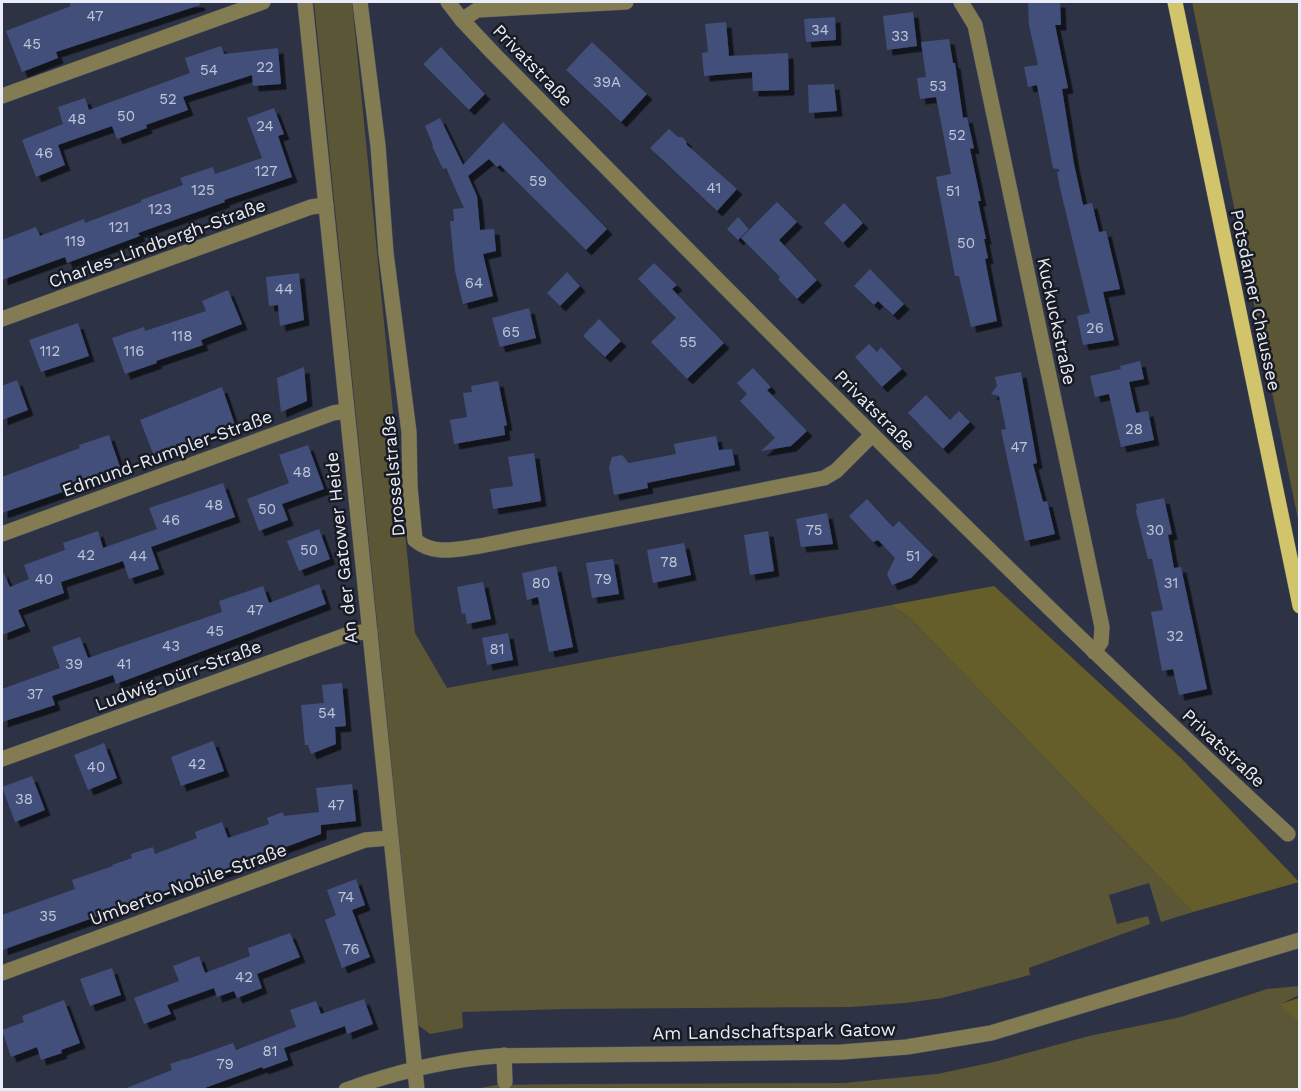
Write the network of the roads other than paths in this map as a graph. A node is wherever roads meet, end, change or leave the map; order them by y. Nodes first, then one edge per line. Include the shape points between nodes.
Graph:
1 (263, 2) edge
2 (305, 2) edge
3 (360, 2) edge
4 (448, 2) edge
5 (626, 2) edge
6 (961, 2) edge
7 (1175, 2) edge
8 (462, 20) junction
9 (2, 96) edge
10 (326, 205) junction
11 (2, 320) edge
12 (346, 411) junction
13 (872, 435) junction
14 (2, 534) edge
15 (1299, 606) edge
16 (370, 631) junction
17 (1094, 652) junction
18 (2, 759) edge
19 (1288, 834) dead end
20 (390, 838) junction
21 (1299, 940) edge
22 (2, 972) edge
23 (504, 1055) junction
24 (415, 1069) junction
25 (505, 1082) dead end
26 (346, 1089) edge
27 (417, 1089) edge

1 - 9 street
2 - 10 street, An der Gatower Heide
3 - 13 street, Drosselstraße via 409,432 415,540 429,549 444,551 480,546 824,478
4 - 8 street, Privatstraße
5 - 8 street via 477,10
6 - 17 street, Kuckuckstraße via 975,25 1102,627 1101,642
7 - 15 main road, Potsdamer Chaussee
8 - 13 street, Privatstraße
10 - 11 street, Charles-Lindbergh-Straße via 300,211
10 - 12 street, An der Gatower Heide
12 - 14 street, Edmund-Rumpler-Straße
12 - 16 street, An der Gatower Heide
13 - 17 street, Privatstraße
16 - 18 street, Ludwig-Dürr-Straße via 349,634
16 - 20 street, An der Gatower Heide
17 - 19 street, Privatstraße
20 - 22 street, Umberto-Nobile-Straße via 365,840
20 - 24 street, An der Gatower Heide
21 - 23 street, Am Landschaftspark Gatow via 991,1033 907,1047 842,1052
23 - 24 street, Am Landschaftspark Gatow via 465,1058
23 - 25 street
24 - 26 street, Am Landschaftspark Gatow
24 - 27 street, An der Gatower Heide

